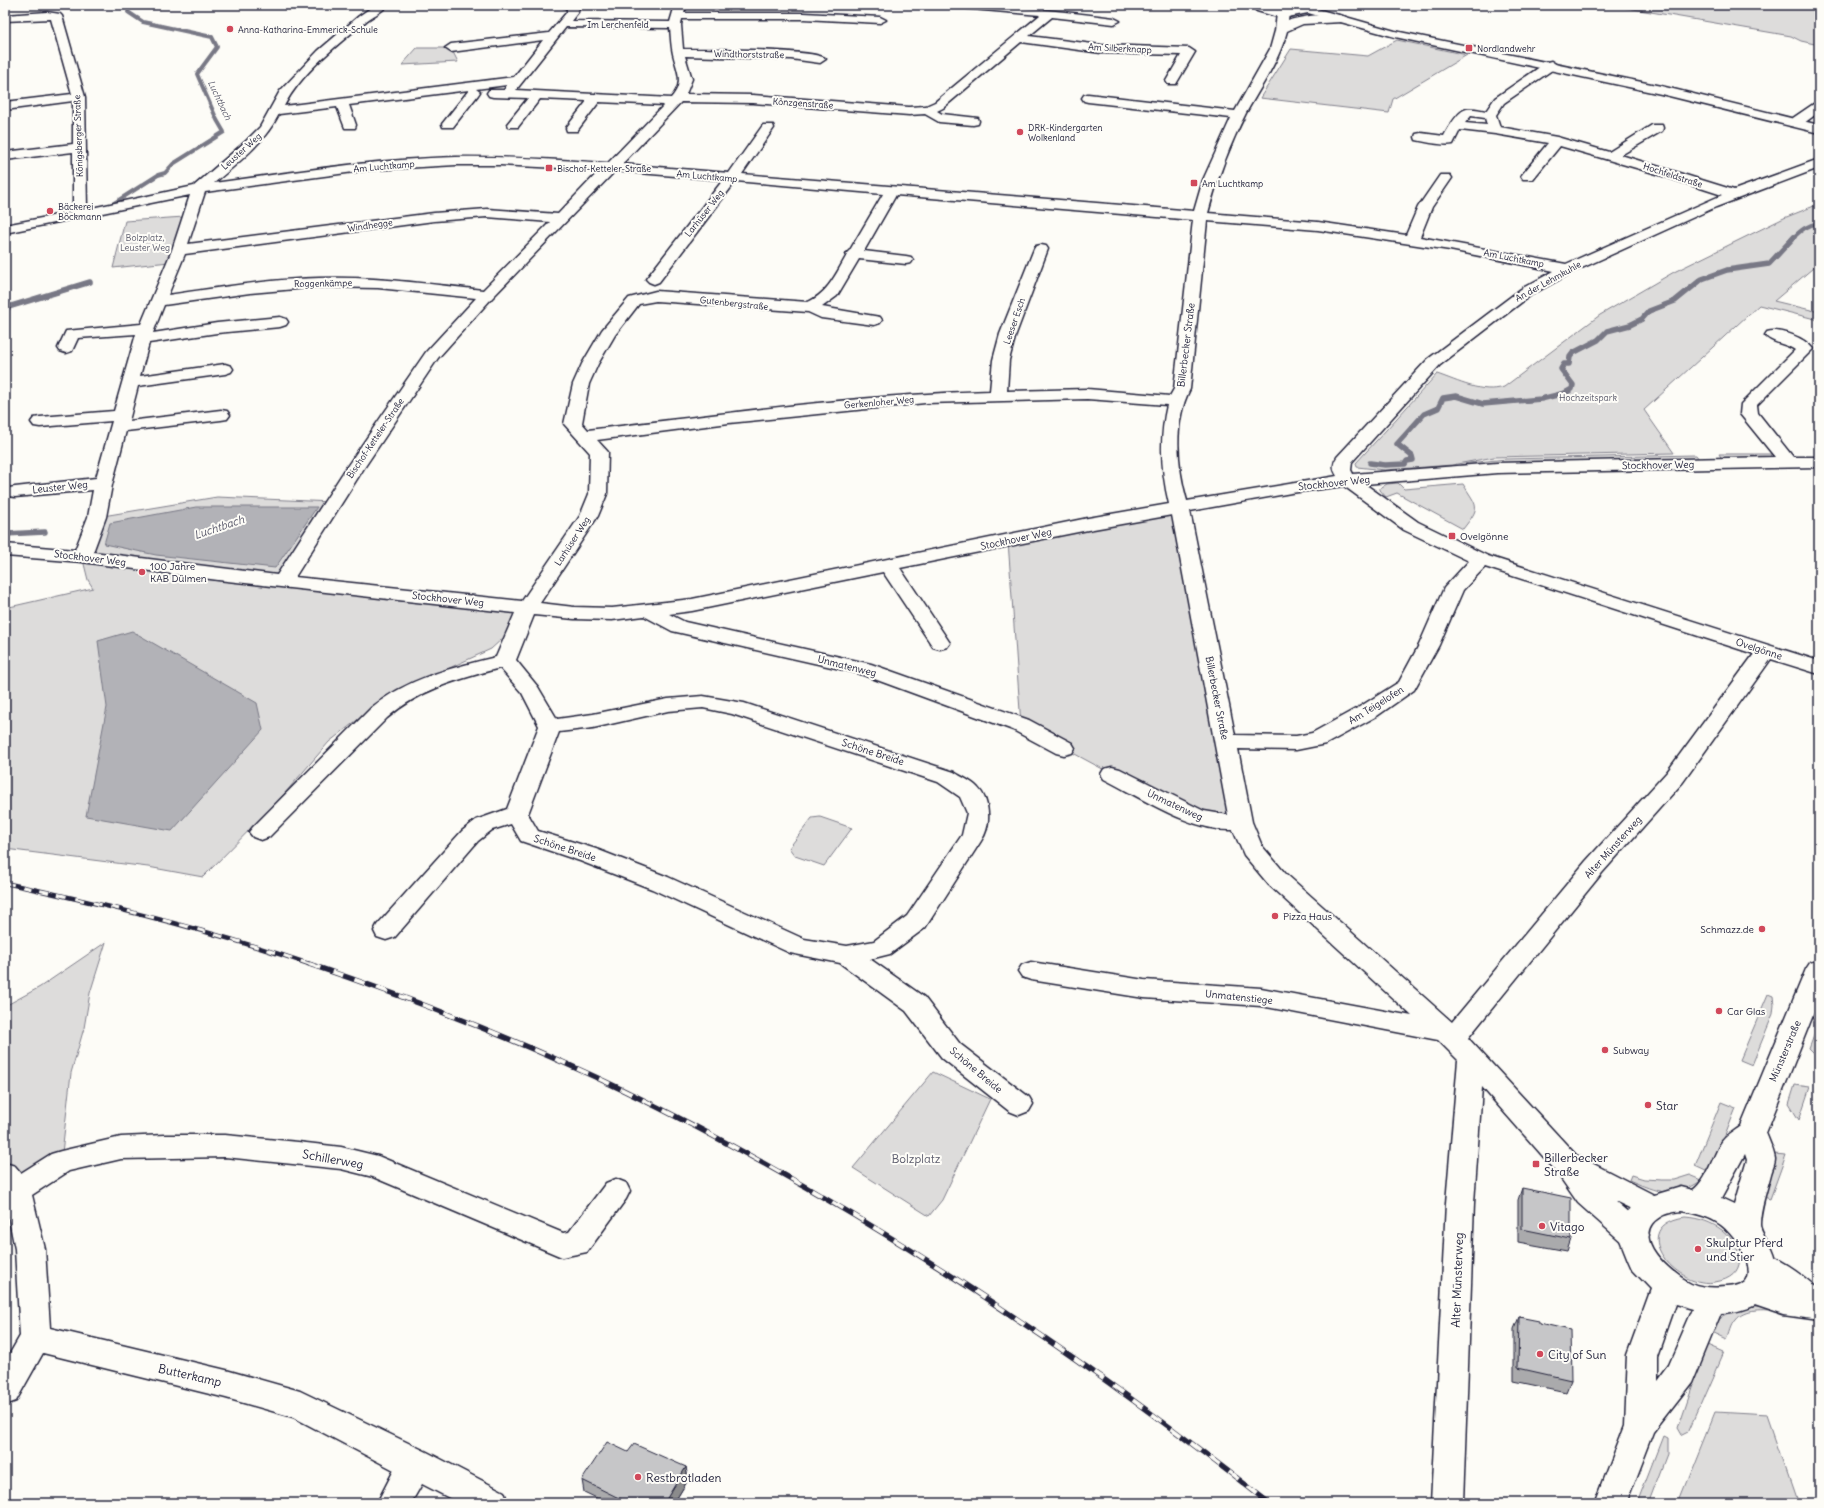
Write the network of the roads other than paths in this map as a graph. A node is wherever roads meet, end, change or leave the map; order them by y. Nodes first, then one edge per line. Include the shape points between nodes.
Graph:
1 (382, 5) edge
2 (566, 5) edge
3 (960, 5) edge
4 (1242, 5) edge
5 (1256, 5) edge
6 (1309, 7) edge
7 (1050, 13) junction
8 (1283, 13) junction
9 (677, 15) edge
10 (5, 18) edge
11 (1342, 19) junction
12 (880, 20) dead end
13 (1114, 21) dead end
14 (562, 24) junction
15 (1281, 30) junction
16 (552, 36) junction
17 (1018, 38) junction
18 (451, 48) dead end
19 (678, 52) junction
20 (820, 59) dead end
21 (1551, 65) junction
22 (517, 80) junction
23 (1172, 81) dead end
24 (446, 90) junction
25 (474, 92) junction
26 (507, 94) junction
27 (537, 95) junction
28 (79, 97) junction
29 (1088, 98) dead end
30 (595, 99) junction
31 (677, 100) junction
32 (342, 103) junction
33 (5, 106) edge
34 (1819, 106) edge
35 (928, 110) junction
36 (274, 111) junction
37 (1239, 115) junction
38 (1490, 115) junction
39 (973, 121) dead end
40 (1795, 123) junction
41 (448, 124) dead end
42 (513, 124) dead end
43 (350, 125) dead end
44 (1456, 126) junction
45 (572, 128) dead end
46 (768, 128) dead end
47 (1657, 128) dead end
48 (1495, 130) junction
49 (1819, 130) edge
50 (1421, 137) dead end
51 (1557, 141) junction
52 (80, 147) junction
53 (5, 156) edge
54 (1611, 156) junction
55 (1819, 163) edge
56 (612, 167) junction
57 (1528, 176) dead end
58 (732, 178) junction
59 (1445, 178) dead end
60 (199, 189) junction
61 (890, 192) junction
62 (1735, 195) junction
63 (80, 214) junction
64 (1200, 216) junction
65 (561, 218) junction
66 (5, 229) edge
67 (1412, 240) junction
68 (1041, 248) dead end
69 (179, 250) junction
70 (853, 254) junction
71 (906, 260) dead end
72 (1568, 269) junction
73 (654, 279) dead end
74 (487, 295) junction
75 (656, 296) joint
76 (159, 301) junction
77 (811, 307) junction
78 (874, 320) dead end
79 (280, 322) dead end
80 (144, 334) junction
81 (1773, 335) dead end
82 (66, 348) dead end
83 (225, 369) dead end
84 (131, 382) junction
85 (998, 396) junction
86 (1175, 401) junction
87 (221, 415) dead end
88 (121, 421) junction
89 (40, 422) dead end
90 (584, 436) junction
91 (1788, 462) junction
92 (1819, 462) edge
93 (1348, 480) junction
94 (104, 483) junction
95 (15, 492) dead end
96 (1180, 509) junction
97 (5, 550) edge
98 (82, 556) junction
99 (1481, 560) junction
100 (888, 565) junction
101 (283, 581) junction
102 (527, 608) junction
103 (647, 610) junction
104 (940, 643) dead end
105 (1766, 652) junction
106 (505, 661) junction
107 (1819, 668) edge
108 (550, 726) junction
109 (1225, 742) junction
110 (1064, 748) dead end
111 (1112, 774) dead end
112 (517, 814) junction
113 (1241, 822) junction
114 (261, 832) dead end
115 (386, 931) dead end
116 (847, 955) junction
117 (1819, 969) edge
118 (1031, 971) dead end
119 (1457, 1042) junction
120 (1019, 1104) dead end
121 (1752, 1132) junction
122 (1565, 1162) junction
123 (11, 1182) edge
124 (616, 1191) dead end
125 (1698, 1202) junction
126 (1650, 1206) junction
127 (1745, 1228) junction
128 (1634, 1235) junction
129 (1763, 1265) junction
130 (1667, 1285) junction
131 (1753, 1292) junction
132 (1711, 1302) junction
133 (1818, 1307) edge
134 (35, 1338) junction
135 (5, 1391) edge
136 (1640, 1426) junction
137 (416, 1463) junction
138 (393, 1503) edge
139 (492, 1503) edge
140 (1447, 1503) edge
141 (1610, 1503) edge

1 - 36 street, Leuster Weg via 322,53 294,82
2 - 14 street via 573,7 572,12
3 - 7 street
4 - 5 street
5 - 8 street
6 - 8 street via 1298,13
6 - 11 street
7 - 13 street
7 - 17 street, Könzgenstraße
8 - 15 street, Billerbecker Straße
9 - 12 street, Im Lerchenfeld
9 - 14 street, Im Lerchenfeld
9 - 19 street, Bischof-Ketteler-Straße
10 - 28 street, Königsberger Straße via 56,16
11 - 15 street via 1305,20 1290,23
11 - 21 street via 1394,34
14 - 16 street
15 - 37 street, Billerbecker Straße via 1272,60
16 - 18 street
16 - 22 street
17 - 23 street, Am Silberknapp via 1100,49 1189,52
17 - 35 street, Könzgenstraße via 939,105
19 - 20 street, Windthorststraße via 791,55
19 - 31 street, Bischof-Ketteler-Straße via 686,79
21 - 38 street via 1499,101
21 - 40 street
22 - 24 street
22 - 26 street
24 - 25 street
24 - 32 street
25 - 26 street
25 - 41 street
26 - 27 street
27 - 30 street
27 - 42 street
28 - 33 street
28 - 52 street, Königsberger Straße
29 - 37 street
30 - 31 street
30 - 45 street
31 - 35 street, Könzgenstraße via 753,99 909,111
31 - 56 street, Bischof-Ketteler-Straße
32 - 36 street
32 - 43 street
34 - 40 street
35 - 39 street, Könzgenstraße via 939,118
36 - 60 street, Leuster Weg via 265,129 250,145
37 - 64 street, Billerbecker Straße via 1210,180
38 - 44 street via 1468,112
38 - 48 street
40 - 49 street
44 - 48 street, Hochfeldstraße
44 - 50 street via 1448,141
46 - 58 street, Larhüser Weg
47 - 54 street
48 - 51 street, Hochfeldstraße
51 - 54 street, Hochfeldstraße
51 - 57 street
52 - 53 street
52 - 63 street, Königsberger Straße
54 - 62 street, Hochfeldstraße
55 - 62 street, An der Lehmkuhle
56 - 58 street, Am Luchtkamp
56 - 60 street, Am Luchtkamp via 500,161 405,163
56 - 65 street, Bischof-Ketteler-Straße
58 - 61 street, Am Luchtkamp
58 - 73 street, Larhüser Weg
59 - 67 street via 1434,190 1415,228
60 - 63 street, Am Luchtkamp
60 - 69 street, Leuster Weg
61 - 64 street, Am Luchtkamp
61 - 70 street
62 - 72 street, An der Lehmkuhle
63 - 66 street, Am Luchtkamp
64 - 67 street, Am Luchtkamp via 1318,226
64 - 86 street, Billerbecker Straße via 1182,389
65 - 69 street, Windhegge via 487,212
65 - 74 street, Bischof-Ketteler-Straße
67 - 72 street, Am Luchtkamp
68 - 85 street, Leeser Esch via 1008,334 1001,360
69 - 76 street, Leuster Weg
70 - 71 street
70 - 77 street via 832,293
72 - 93 street, An der Lehmkuhle via 1526,292 1434,362 1343,461 1342,470
74 - 76 street, Roggenkämpe via 342,282 289,284
74 - 101 street, Bischof-Ketteler-Straße via 432,355 355,468
75 - 77 street, Gutenbergstraße via 771,307
75 - 90 street, Larhüser Weg via 634,301 629,306 608,333 590,364 581,384 573,424
76 - 80 street, Leuster Weg
77 - 78 street, Gutenbergstraße via 821,313
79 - 80 street
80 - 82 street via 72,334
80 - 84 street, Leuster Weg
81 - 91 street via 1794,342 1805,349 1749,404 1749,414
83 - 84 street
84 - 88 street, Leuster Weg
85 - 86 street, Gerkenloher Weg via 1087,394
85 - 90 street, Gerkenloher Weg via 870,403
86 - 96 street, Billerbecker Straße via 1169,448 1172,479
87 - 88 street
88 - 89 street
88 - 94 street, Leuster Weg
90 - 102 street, Larhüser Weg via 599,452 598,494 589,516
91 - 92 street, Stockhover Weg
91 - 93 street, Stockhover Weg via 1497,468
93 - 96 street, Stockhover Weg
93 - 99 street, Ovelgönne via 1411,526
94 - 95 street, Leuster Weg
94 - 98 street, Leuster Weg via 97,517
96 - 100 street, Stockhover Weg via 1088,524
96 - 109 street, Billerbecker Straße
97 - 98 street, Stockhover Weg
98 - 101 street, Stockhover Weg
99 - 105 street, Ovelgönne
99 - 109 street, Am Teigelofen via 1454,588 1429,645 1407,686 1318,740 1296,743
100 - 103 street, Stockhover Weg via 692,605
100 - 104 street
101 - 102 street, Stockhover Weg
102 - 103 street, Stockhover Weg via 612,614
102 - 106 street
103 - 110 street, Unmatenweg via 679,627 864,668 1021,725
105 - 107 street, Ovelgönne
105 - 119 street, Alter Münsterweg via 1675,777 1594,867
106 - 108 street via 531,691
106 - 114 street via 446,676 396,699
108 - 112 street
108 - 116 street, Schöne Breide via 668,705 703,702 736,708 913,765 946,777 970,793 978,813 973,836 916,922 881,948
109 - 113 street, Billerbecker Straße
111 - 113 street, Unmatenweg via 1197,817 1223,823
112 - 115 street via 484,826 470,836
112 - 116 street, Schöne Breide via 529,836 588,855 660,883 799,947
113 - 119 street, Billerbecker Straße via 1252,849 1278,879
116 - 120 street, Schöne Breide via 914,1004 951,1051
117 - 121 street, Münsterstraße
118 - 119 street, Unmatenstiege via 1144,989 1261,997
119 - 122 street, Billerbecker Straße
119 - 140 street, Alter Münsterweg via 1460,1203
121 - 125 street, Münsterstraße via 1732,1149 1717,1181
121 - 127 street via 1761,1160
122 - 126 street, Billerbecker Straße
122 - 128 street, Billerbecker Straße via 1588,1195
123 - 124 street, Schillerweg via 61,1162 121,1148 225,1146 282,1151 340,1158 378,1167 562,1245 577,1243
123 - 134 street via 30,1249
125 - 126 street via 1680,1199
125 - 127 street via 1726,1214
126 - 128 street via 1641,1214
127 - 129 street via 1761,1252
128 - 130 street via 1638,1253 1649,1270
129 - 131 street via 1761,1280
129 - 133 street via 1790,1282
130 - 132 street via 1688,1297
130 - 136 street via 1642,1355
131 - 132 street via 1727,1302
131 - 133 street via 1783,1302
132 - 136 street via 1681,1373
134 - 135 street
134 - 137 street, Butterkamp via 226,1384 300,1405
136 - 141 street
137 - 138 street
137 - 139 street, Butterkamp

